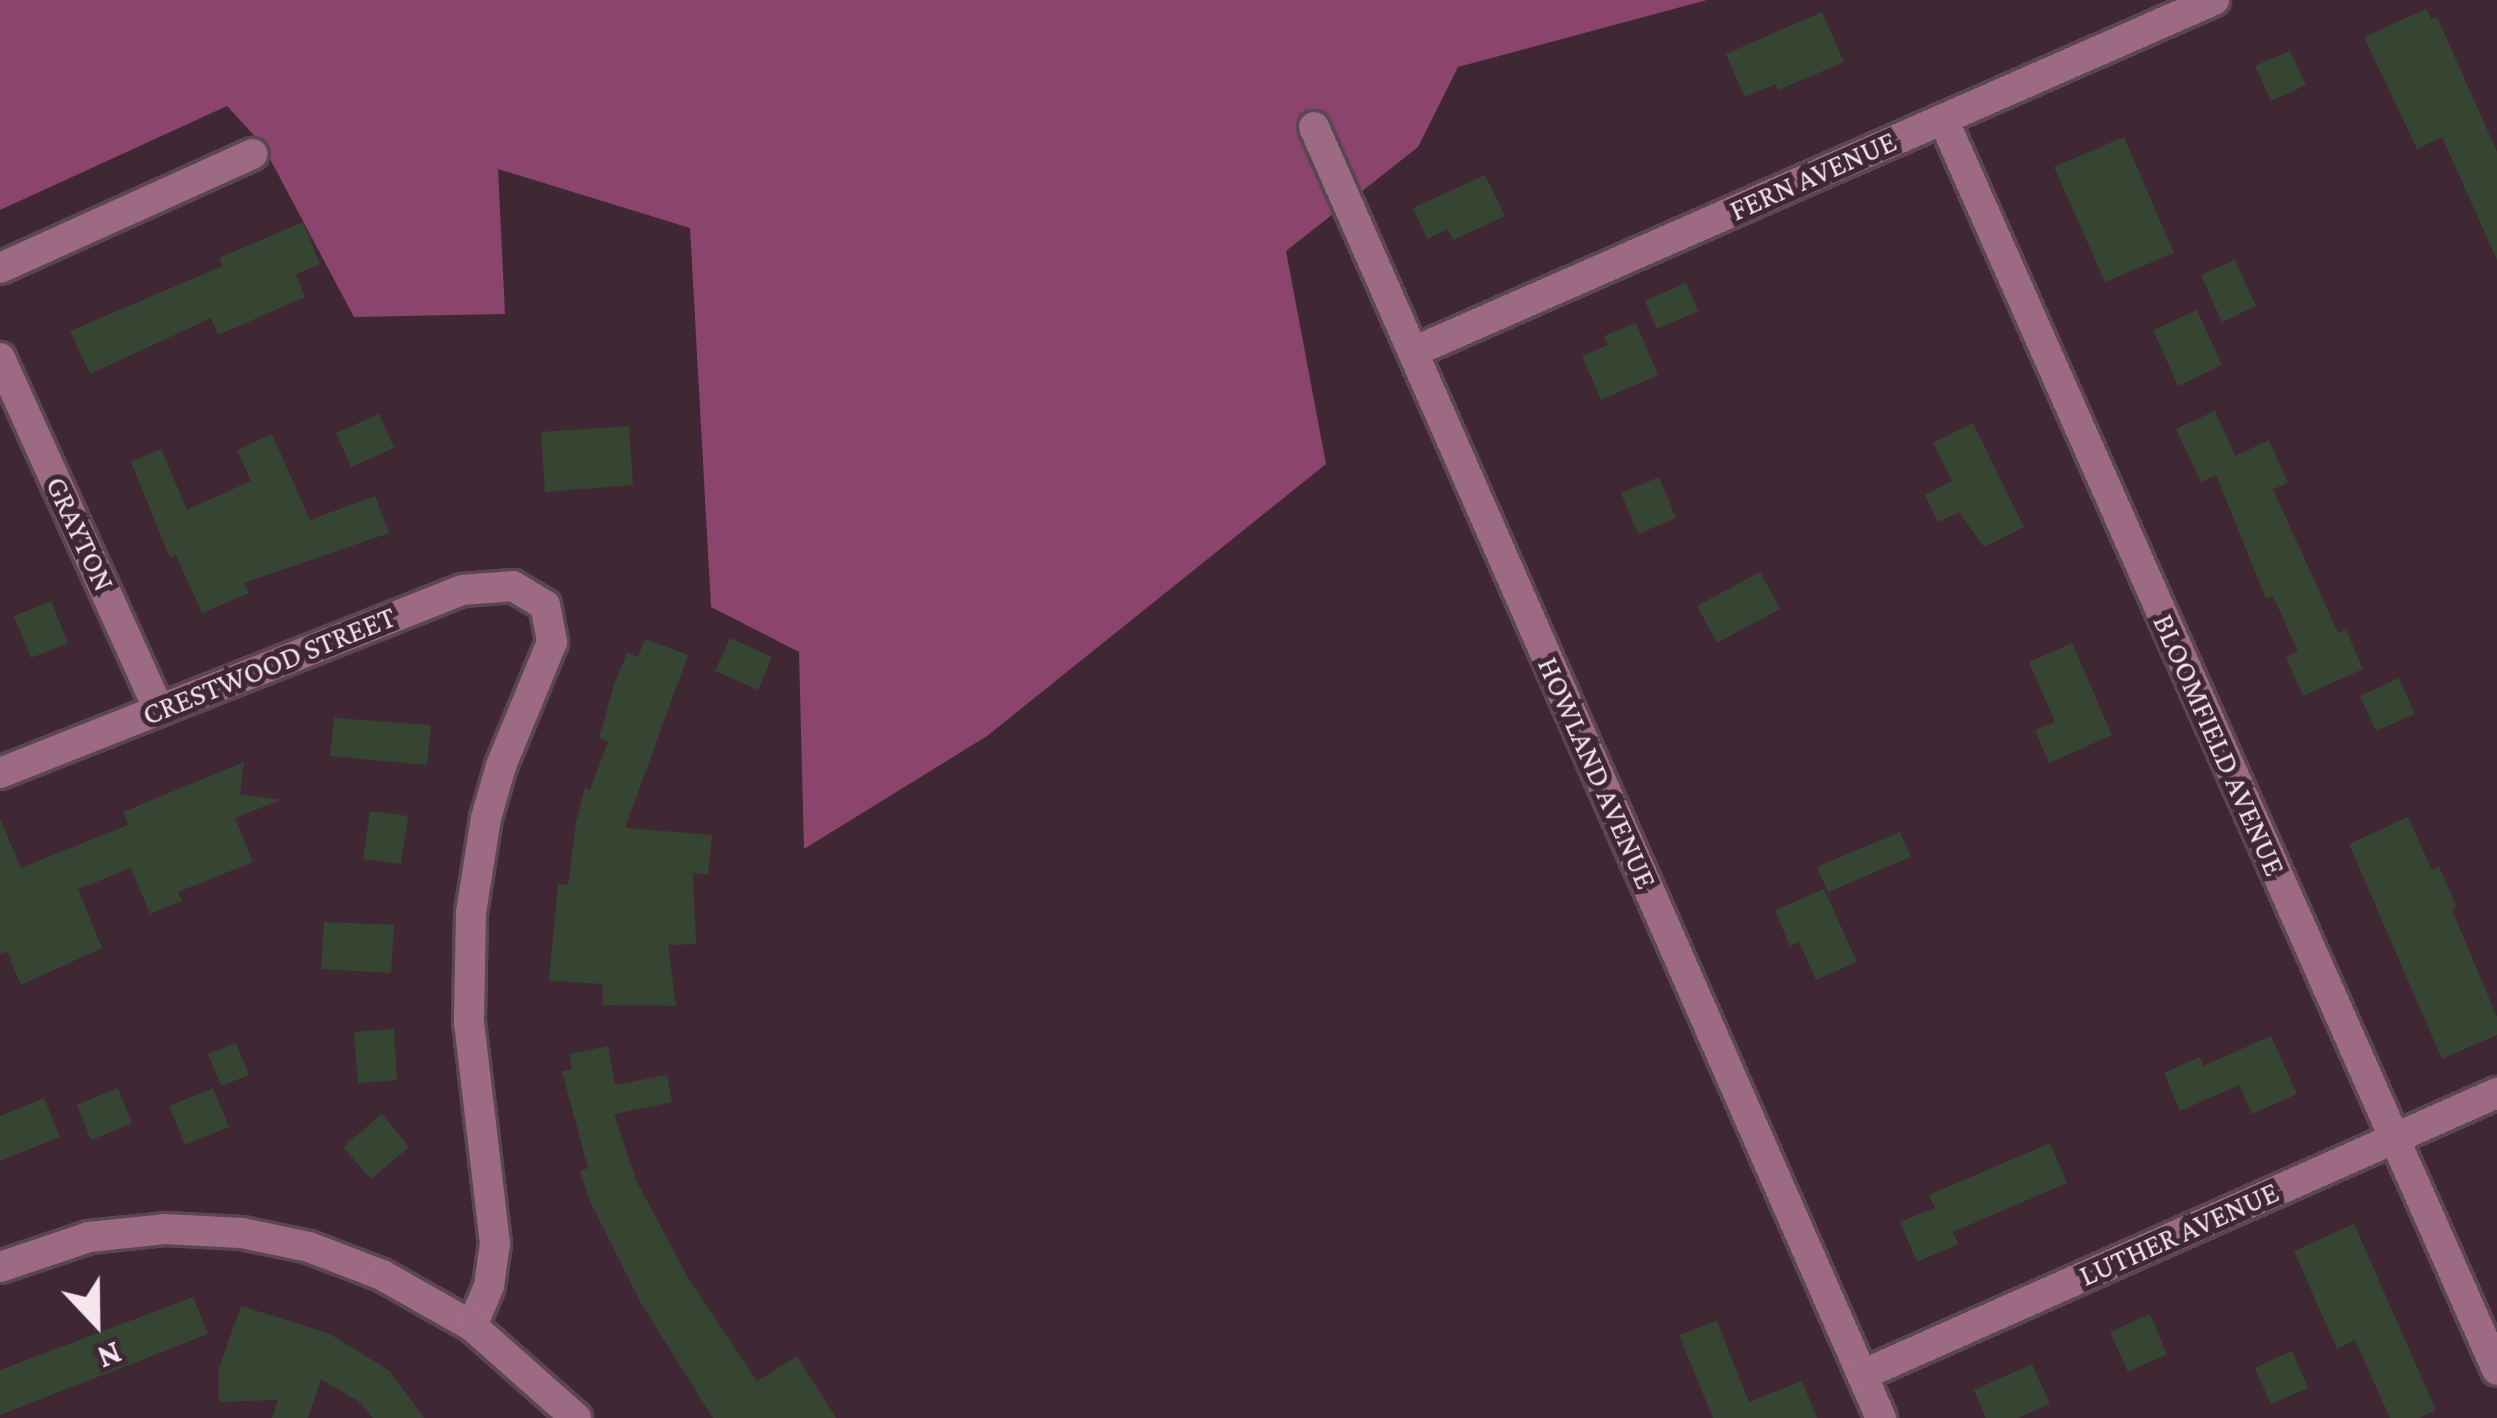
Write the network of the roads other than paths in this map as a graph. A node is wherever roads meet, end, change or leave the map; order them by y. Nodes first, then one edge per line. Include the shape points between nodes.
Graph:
1 (2214, 0) edge
2 (1943, 119) junction
3 (1313, 127) dead end
4 (253, 154) dead end
5 (0, 268) edge
6 (1413, 352) junction
7 (0, 358) edge
8 (159, 710) junction
9 (0, 773) edge
10 (2497, 1093) edge
11 (2395, 1138) junction
12 (0, 1267) edge
13 (472, 1326) junction
14 (2497, 1370) edge
15 (1862, 1375) junction
16 (576, 1418) edge
17 (1881, 1418) edge

1 - 2 street, FERN AVENUE
2 - 6 street, FERN AVENUE
2 - 11 street, BLOOMFIELD AVENUE
3 - 6 street, HOWLAND AVENUE
4 - 5 street
6 - 15 street, HOWLAND AVENUE
7 - 8 street, GRAYTON
8 - 9 street, CRESTWOOD STREET
8 - 13 street, CRESTWOOD STREET via 463,590 513,586 539,599 551,621 552,642 486,818 471,913 469,1022 495,1243
10 - 11 street, LUTHER AVENUE
11 - 14 street, BLOOMFIELD AVENUE
11 - 15 street, LUTHER AVENUE
12 - 13 street via 88,1237 242,1233 357,1264
13 - 16 street
15 - 17 street, HOWLAND AVENUE

